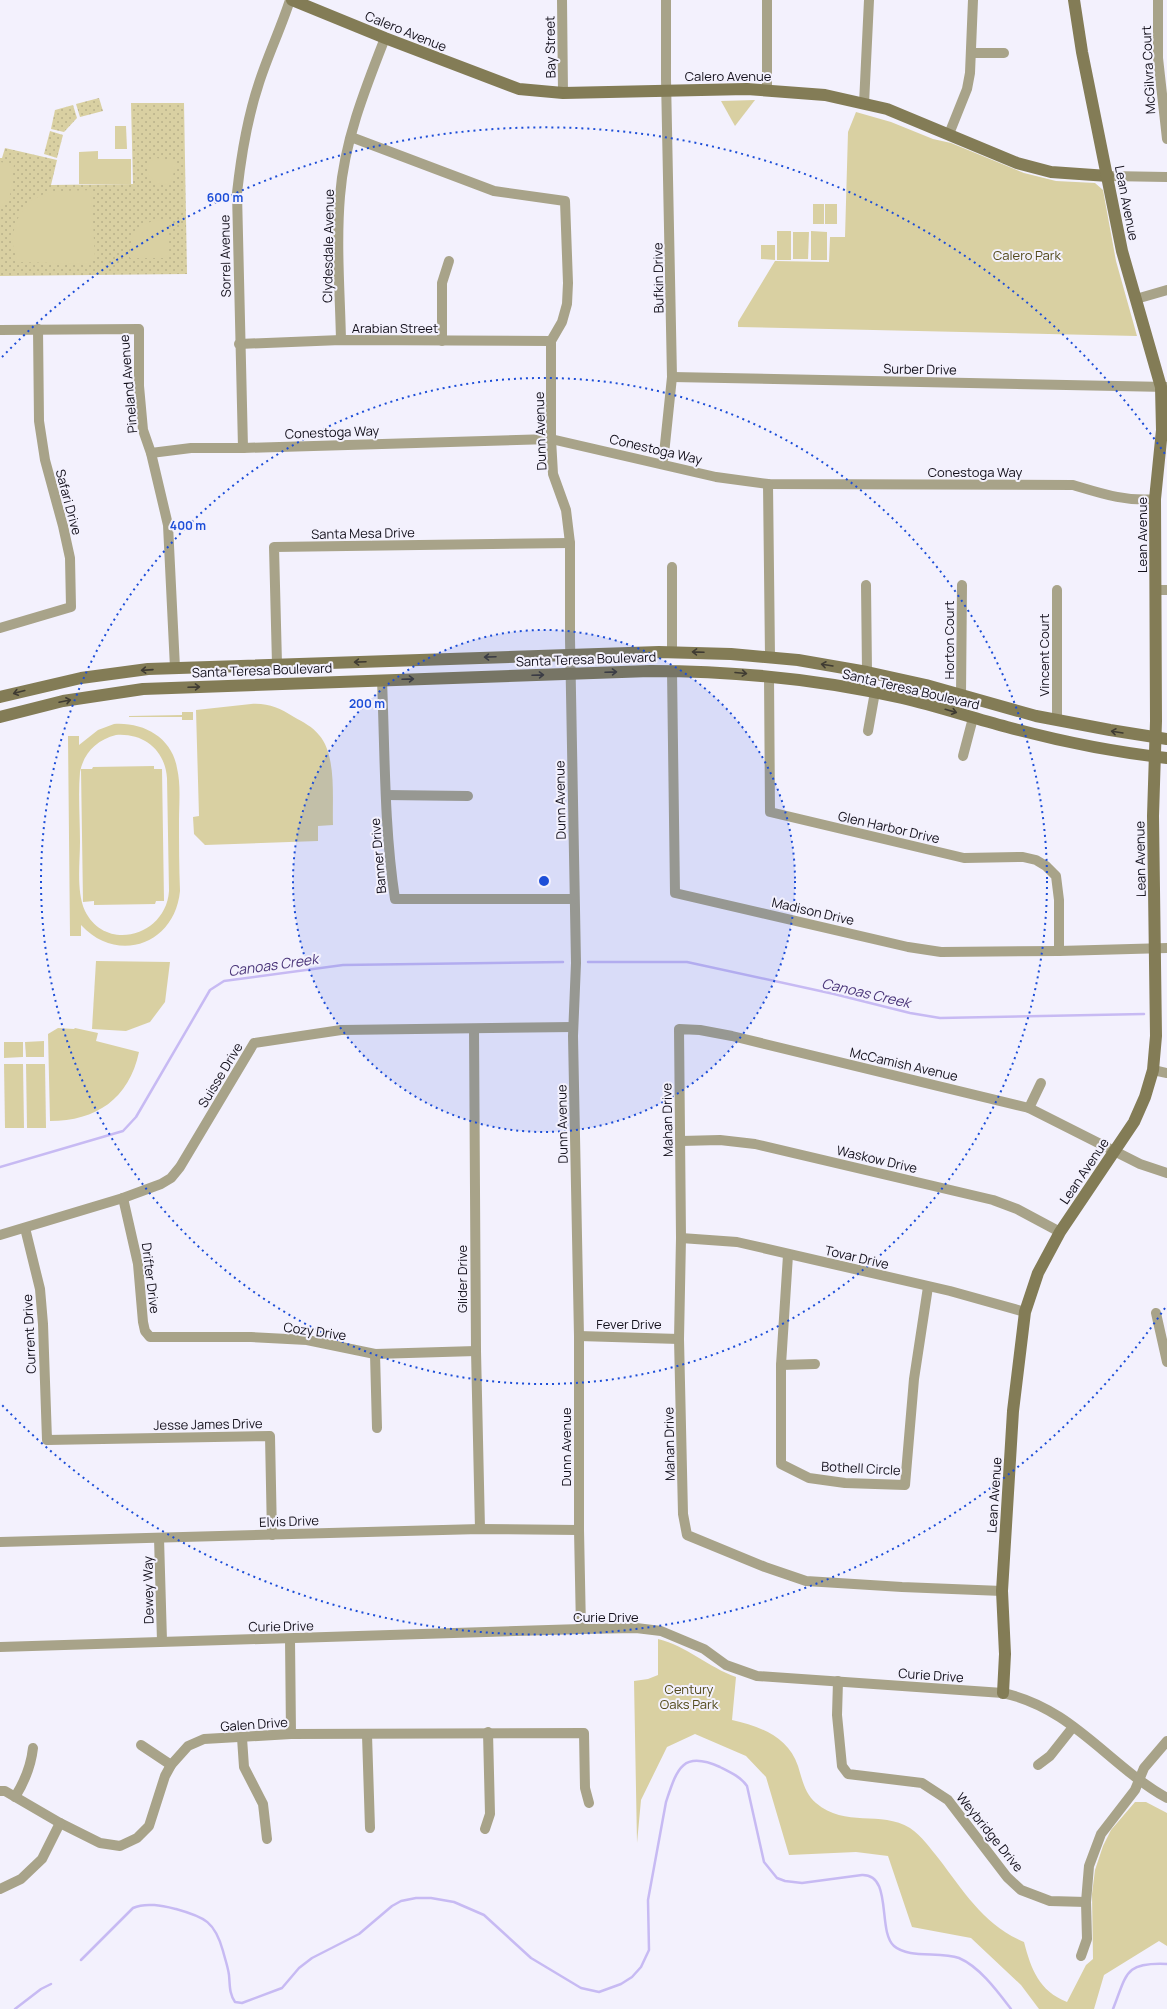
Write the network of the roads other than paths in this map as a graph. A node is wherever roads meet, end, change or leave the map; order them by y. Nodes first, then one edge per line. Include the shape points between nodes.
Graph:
1 (291, 0) edge
2 (562, 0) edge
3 (666, 0) edge
4 (767, 0) edge
5 (869, 0) edge
6 (973, 0) edge
7 (1074, 0) edge
8 (1158, 0) edge
9 (385, 38) junction
10 (971, 53) junction
11 (1004, 53) dead end
12 (767, 90) junction
13 (666, 91) junction
14 (563, 93) junction
15 (864, 104) junction
16 (950, 134) junction
17 (351, 137) junction
18 (1167, 139) edge
19 (1108, 176) junction
20 (1167, 177) edge
21 (449, 261) dead end
22 (1167, 290) edge
23 (1136, 299) junction
24 (0, 330) edge
25 (38, 330) junction
26 (341, 340) junction
27 (442, 341) junction
28 (551, 341) junction
29 (239, 344) junction
30 (672, 377) junction
31 (1164, 387) edge
32 (551, 438) junction
33 (243, 448) junction
34 (151, 453) junction
35 (662, 464) junction
36 (768, 484) junction
37 (1155, 499) junction
38 (570, 542) junction
39 (672, 567) dead end
40 (866, 586) dead end
41 (962, 586) dead end
42 (1057, 590) dead end
43 (1161, 590) edge
44 (0, 628) edge
45 (672, 652) junction
46 (571, 654) junction
47 (770, 657) junction
48 (277, 664) junction
49 (175, 668) junction
50 (672, 671) junction
51 (866, 672) junction
52 (572, 673) junction
53 (769, 676) junction
54 (382, 680) junction
55 (875, 692) junction
56 (961, 695) junction
57 (0, 697) edge
58 (0, 717) edge
59 (973, 718) junction
60 (1058, 720) junction
61 (868, 731) dead end
62 (1162, 738) edge
63 (962, 756) dead end
64 (1161, 758) edge
65 (386, 795) junction
66 (468, 796) dead end
67 (574, 899) junction
68 (1155, 948) junction
69 (1167, 948) edge
70 (1059, 951) junction
71 (573, 1027) junction
72 (474, 1029) junction
73 (679, 1029) joint
74 (1153, 1070) junction
75 (1167, 1073) edge
76 (1040, 1082) dead end
77 (1029, 1108) junction
78 (681, 1141) junction
79 (1115, 1150) junction
80 (1167, 1173) edge
81 (123, 1198) junction
82 (24, 1228) junction
83 (1060, 1232) junction
84 (0, 1235) edge
85 (681, 1238) junction
86 (788, 1255) junction
87 (928, 1287) junction
88 (1025, 1312) junction
89 (1156, 1313) dead end
90 (580, 1336) junction
91 (150, 1337) joint
92 (679, 1339) junction
93 (476, 1352) junction
94 (376, 1354) junction
95 (1167, 1362) edge
96 (815, 1364) dead end
97 (781, 1365) junction
98 (377, 1428) dead end
99 (47, 1440) joint
100 (480, 1529) junction
101 (579, 1530) junction
102 (272, 1535) junction
103 (159, 1538) junction
104 (0, 1542) edge
105 (1002, 1591) junction
106 (582, 1630) junction
107 (290, 1639) junction
108 (162, 1641) junction
109 (0, 1647) edge
110 (838, 1681) junction
111 (1003, 1693) junction
112 (1073, 1726) junction
113 (488, 1732) junction
114 (291, 1734) junction
115 (367, 1735) junction
116 (242, 1738) junction
117 (1167, 1741) edge
118 (141, 1745) dead end
119 (33, 1748) dead end
120 (171, 1765) junction
121 (1038, 1765) dead end
122 (1140, 1779) junction
123 (0, 1791) edge
124 (16, 1797) junction
125 (1167, 1798) edge
126 (589, 1803) dead end
127 (60, 1823) junction
128 (370, 1828) dead end
129 (485, 1829) dead end
130 (267, 1839) dead end
131 (0, 1888) edge
132 (1086, 1902) junction
133 (1081, 1956) dead end

1 - 9 street, Calero Avenue
1 - 29 street, Sorrel Avenue via 259,83 240,161 237,193
2 - 14 street, Bay Street
3 - 13 street, Bufkin Drive
4 - 12 street
5 - 15 street
6 - 10 street
7 - 19 street, Lean Avenue
8 - 18 street, McGilvra Court via 1158,58
9 - 14 street, Calero Avenue via 502,84 519,89
9 - 17 street, Clydesdale Avenue via 357,113
10 - 11 street
10 - 16 street via 967,89
12 - 13 street, Calero Avenue
12 - 15 street, Calero Avenue via 825,95
13 - 14 street, Calero Avenue
13 - 30 street, Bufkin Drive
15 - 16 street, Calero Avenue
16 - 19 street, Calero Avenue via 1037,169 1066,174
17 - 26 street, Clydesdale Avenue via 340,196
17 - 28 street via 494,191 565,200 567,304 562,322
19 - 20 street, Calero Avenue
19 - 23 street, Lean Avenue via 1122,251
21 - 27 street via 442,283
22 - 23 street
23 - 31 street, Lean Avenue
24 - 25 street, Pineland Avenue
25 - 34 street, Pineland Avenue via 139,329 139,386 143,430
25 - 44 street, Safari Drive via 39,421 45,460 70,558 71,607
26 - 27 street, Arabian Street
26 - 29 street, Arabian Street
27 - 28 street, Arabian Street
28 - 32 street, Dunn Avenue
29 - 33 street, Sorrel Avenue
30 - 31 street, Surber Drive
30 - 35 street, Bufkin Drive
31 - 37 street, Lean Avenue
32 - 33 street, Conestoga Way
32 - 35 street, Conestoga Way
32 - 38 street, Dunn Avenue via 553,474 566,510
33 - 34 street, Conestoga Way via 190,448
34 - 49 street, Pineland Avenue via 168,524
35 - 36 street, Conestoga Way via 716,477
36 - 37 street, Conestoga Way via 1073,485 1120,498
36 - 47 street
37 - 43 street, Lean Avenue
38 - 46 street, Dunn Avenue
38 - 48 street, Santa Mesa Drive via 274,547
39 - 45 street
40 - 51 street
41 - 56 street, Horton Court
42 - 60 street, Vincent Court
43 - 62 street, Lean Avenue
45 - 46 street, Santa Teresa Boulevard
47 -> 45 street, Santa Teresa Boulevard
46 -> 48 street, Santa Teresa Boulevard
46 - 52 street, Dunn Avenue
51 -> 47 street, Santa Teresa Boulevard
48 - 49 street, Santa Teresa Boulevard
49 -> 57 street, Santa Teresa Boulevard via 81,678
52 -> 50 street, Santa Teresa Boulevard
50 -> 53 street, Santa Teresa Boulevard
50 - 70 street, Madison Drive via 675,893 908,947 941,952
51 - 56 street, Santa Teresa Boulevard
54 -> 52 street, Santa Teresa Boulevard
52 - 67 street, Dunn Avenue
53 - 55 street, Santa Teresa Boulevard
53 - 70 street, Glen Harbor Drive via 770,812 964,858 1023,857 1036,860 1056,876 1059,900
58 -> 54 street, Santa Teresa Boulevard via 63,701 118,692 181,687
54 - 65 street, Banner Drive
55 -> 59 street, Santa Teresa Boulevard
55 - 61 street
56 - 60 street, Santa Teresa Boulevard
59 - 63 street
59 - 64 street, Santa Teresa Boulevard via 1062,740
62 -> 60 street, Santa Teresa Boulevard
62 - 64 street, Lean Avenue
64 - 68 street, Lean Avenue via 1153,816
65 - 66 street
65 - 67 street, Banner Drive via 395,899
67 - 71 street, Dunn Avenue via 576,963
68 - 69 street, Madison Drive
68 - 70 street, Madison Drive
68 - 74 street, Lean Avenue via 1156,1036
71 - 72 street, Suisse Drive
71 - 90 street, Dunn Avenue
72 - 81 street, Suisse Drive via 342,1030 254,1043 171,1178
72 - 93 street, Glider Drive
73 - 77 street, McCamish Avenue via 732,1036
73 - 78 street, Mahan Drive
74 - 75 street
74 - 79 street, Lean Avenue via 1134,1122
76 - 77 street
77 - 79 street, McCamish Avenue
78 - 83 street, Waskow Drive via 720,1140 755,1144 985,1199 1017,1209
78 - 85 street, Mahan Drive
79 - 80 street, McCamish Avenue via 1140,1164
79 - 83 street, Lean Avenue
81 - 82 street, Suisse Drive
81 - 91 street, Drifter Drive via 138,1264 143,1322
82 - 84 street, Suisse Drive
82 - 99 street, Current Drive via 40,1289 44,1324
83 - 88 street, Lean Avenue via 1038,1272
85 - 86 street, Tovar Drive via 737,1242
85 - 92 street, Mahan Drive
86 - 87 street, Tovar Drive
86 - 97 street, Bothell Circle
87 - 88 street, Tovar Drive
87 - 97 street, Bothell Circle via 914,1379 905,1485 845,1483 809,1478 781,1464
88 - 105 street, Lean Avenue via 1013,1411
89 - 95 street
90 - 92 street, Fever Drive
90 - 101 street, Dunn Avenue
91 - 94 street, Cozy Drive via 307,1340
92 - 105 street, Mahan Drive via 683,1514 687,1535 806,1581 902,1588
93 - 94 street, Cozy Drive
93 - 100 street, Glider Drive
94 - 98 street
96 - 97 street
99 - 102 street, Jesse James Drive via 270,1436
100 - 101 street, Elvis Drive
100 - 102 street, Elvis Drive
101 - 106 street, Dunn Avenue
102 - 103 street, Elvis Drive
103 - 104 street, Elvis Drive
103 - 108 street, Dewey Way
105 - 111 street, Lean Avenue via 1005,1654
106 - 107 street, Curie Drive
106 - 110 street, Curie Drive via 636,1628 661,1631 704,1649 726,1665 757,1676
107 - 108 street, Curie Drive
107 - 114 street
108 - 109 street, Curie Drive
110 - 111 street, Curie Drive
110 - 132 street, Weybridge Drive via 837,1716 842,1766 848,1774 922,1783 948,1800 1007,1876 1021,1890 1050,1900
111 - 112 street, Curie Drive via 1028,1699 1045,1707
112 - 121 street via 1050,1756
112 - 122 street, Curie Drive
113 - 115 street, Galen Drive
113 - 126 street, Galen Drive via 584,1733 585,1788
113 - 129 street via 490,1814
114 - 115 street, Galen Drive
114 - 116 street, Galen Drive
115 - 128 street
116 - 120 street, Galen Drive via 204,1740 188,1746
116 - 130 street via 244,1768 263,1804
117 - 122 street via 1144,1768
118 - 120 street
119 - 124 street via 32,1760
120 - 127 street, Galen Drive via 149,1826 137,1838 120,1846 100,1843
122 - 125 street, Curie Drive
122 - 132 street via 1135,1790 1101,1834 1089,1866
123 - 124 street, Galen Drive
124 - 127 street, Galen Drive
127 - 131 street via 42,1859 21,1879
132 - 133 street via 1088,1939

